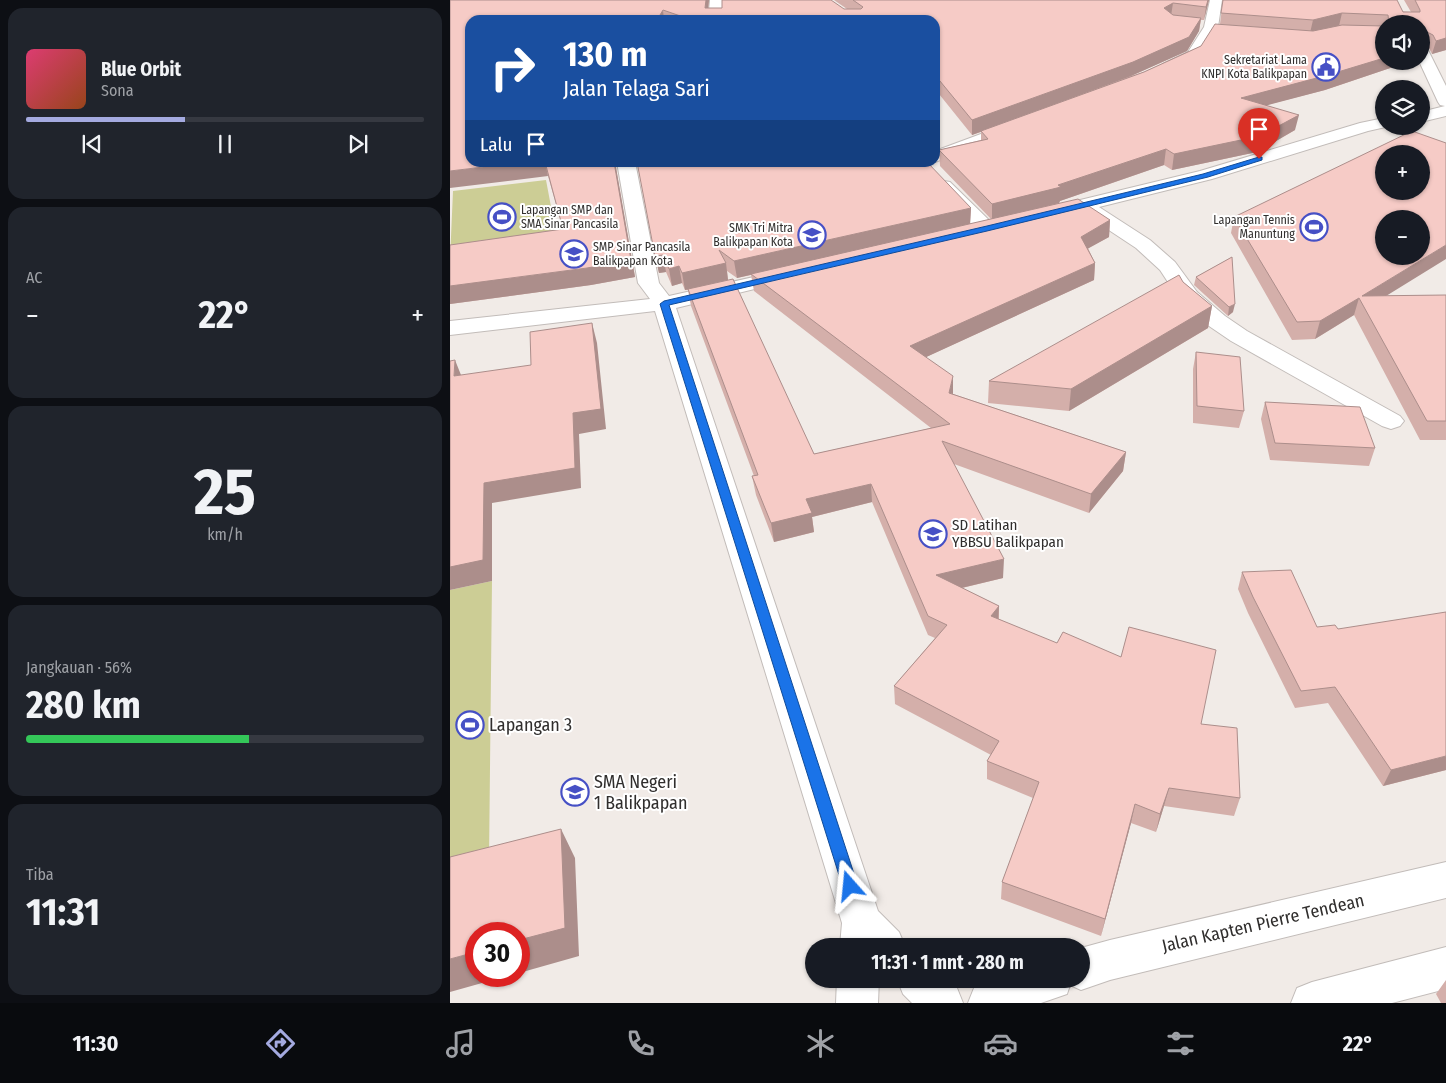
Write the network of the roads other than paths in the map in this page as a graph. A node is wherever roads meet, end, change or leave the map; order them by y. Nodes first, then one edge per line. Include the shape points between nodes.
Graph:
1 (716, 0) edge
2 (1216, 0) edge
3 (715, 15) edge
4 (1204, 28) junction
5 (1226, 33) edge
6 (1430, 69) edge
7 (1153, 74) edge
8 (1446, 102) edge
9 (1446, 110) edge
10 (1430, 114) edge
11 (1034, 119) edge
12 (1375, 124) edge
13 (940, 155) edge
14 (627, 167) edge
15 (930, 167) edge
16 (1083, 205) junction
17 (1006, 224) junction
18 (959, 236) edge
19 (807, 271) edge
20 (664, 304) junction
21 (450, 328) edge
22 (1391, 421) dead end
23 (1446, 880) edge
24 (869, 938) edge
25 (1090, 966) edge
26 (1446, 968) edge
27 (858, 988) edge
28 (927, 988) edge
29 (1023, 988) edge
30 (857, 1003) edge
31 (942, 1003) edge
32 (988, 1003) edge
33 (1312, 1003) edge

1 - 3 street
2 - 4 street
4 - 5 street
4 - 7 street via 1193,56
6 - 8 street
9 - 10 street
11 - 13 street
12 - 16 street via 1206,175
14 - 20 street via 649,284
15 - 17 street
16 - 17 street
16 - 22 street via 1143,244 1168,266 1190,297 1217,321
17 - 18 street
19 - 20 street
20 - 21 street
20 - 24 street
23 - 25 street, Jalan Kapten Pierre Tendean
26 - 33 street
27 - 30 street
28 - 31 street
29 - 32 street

